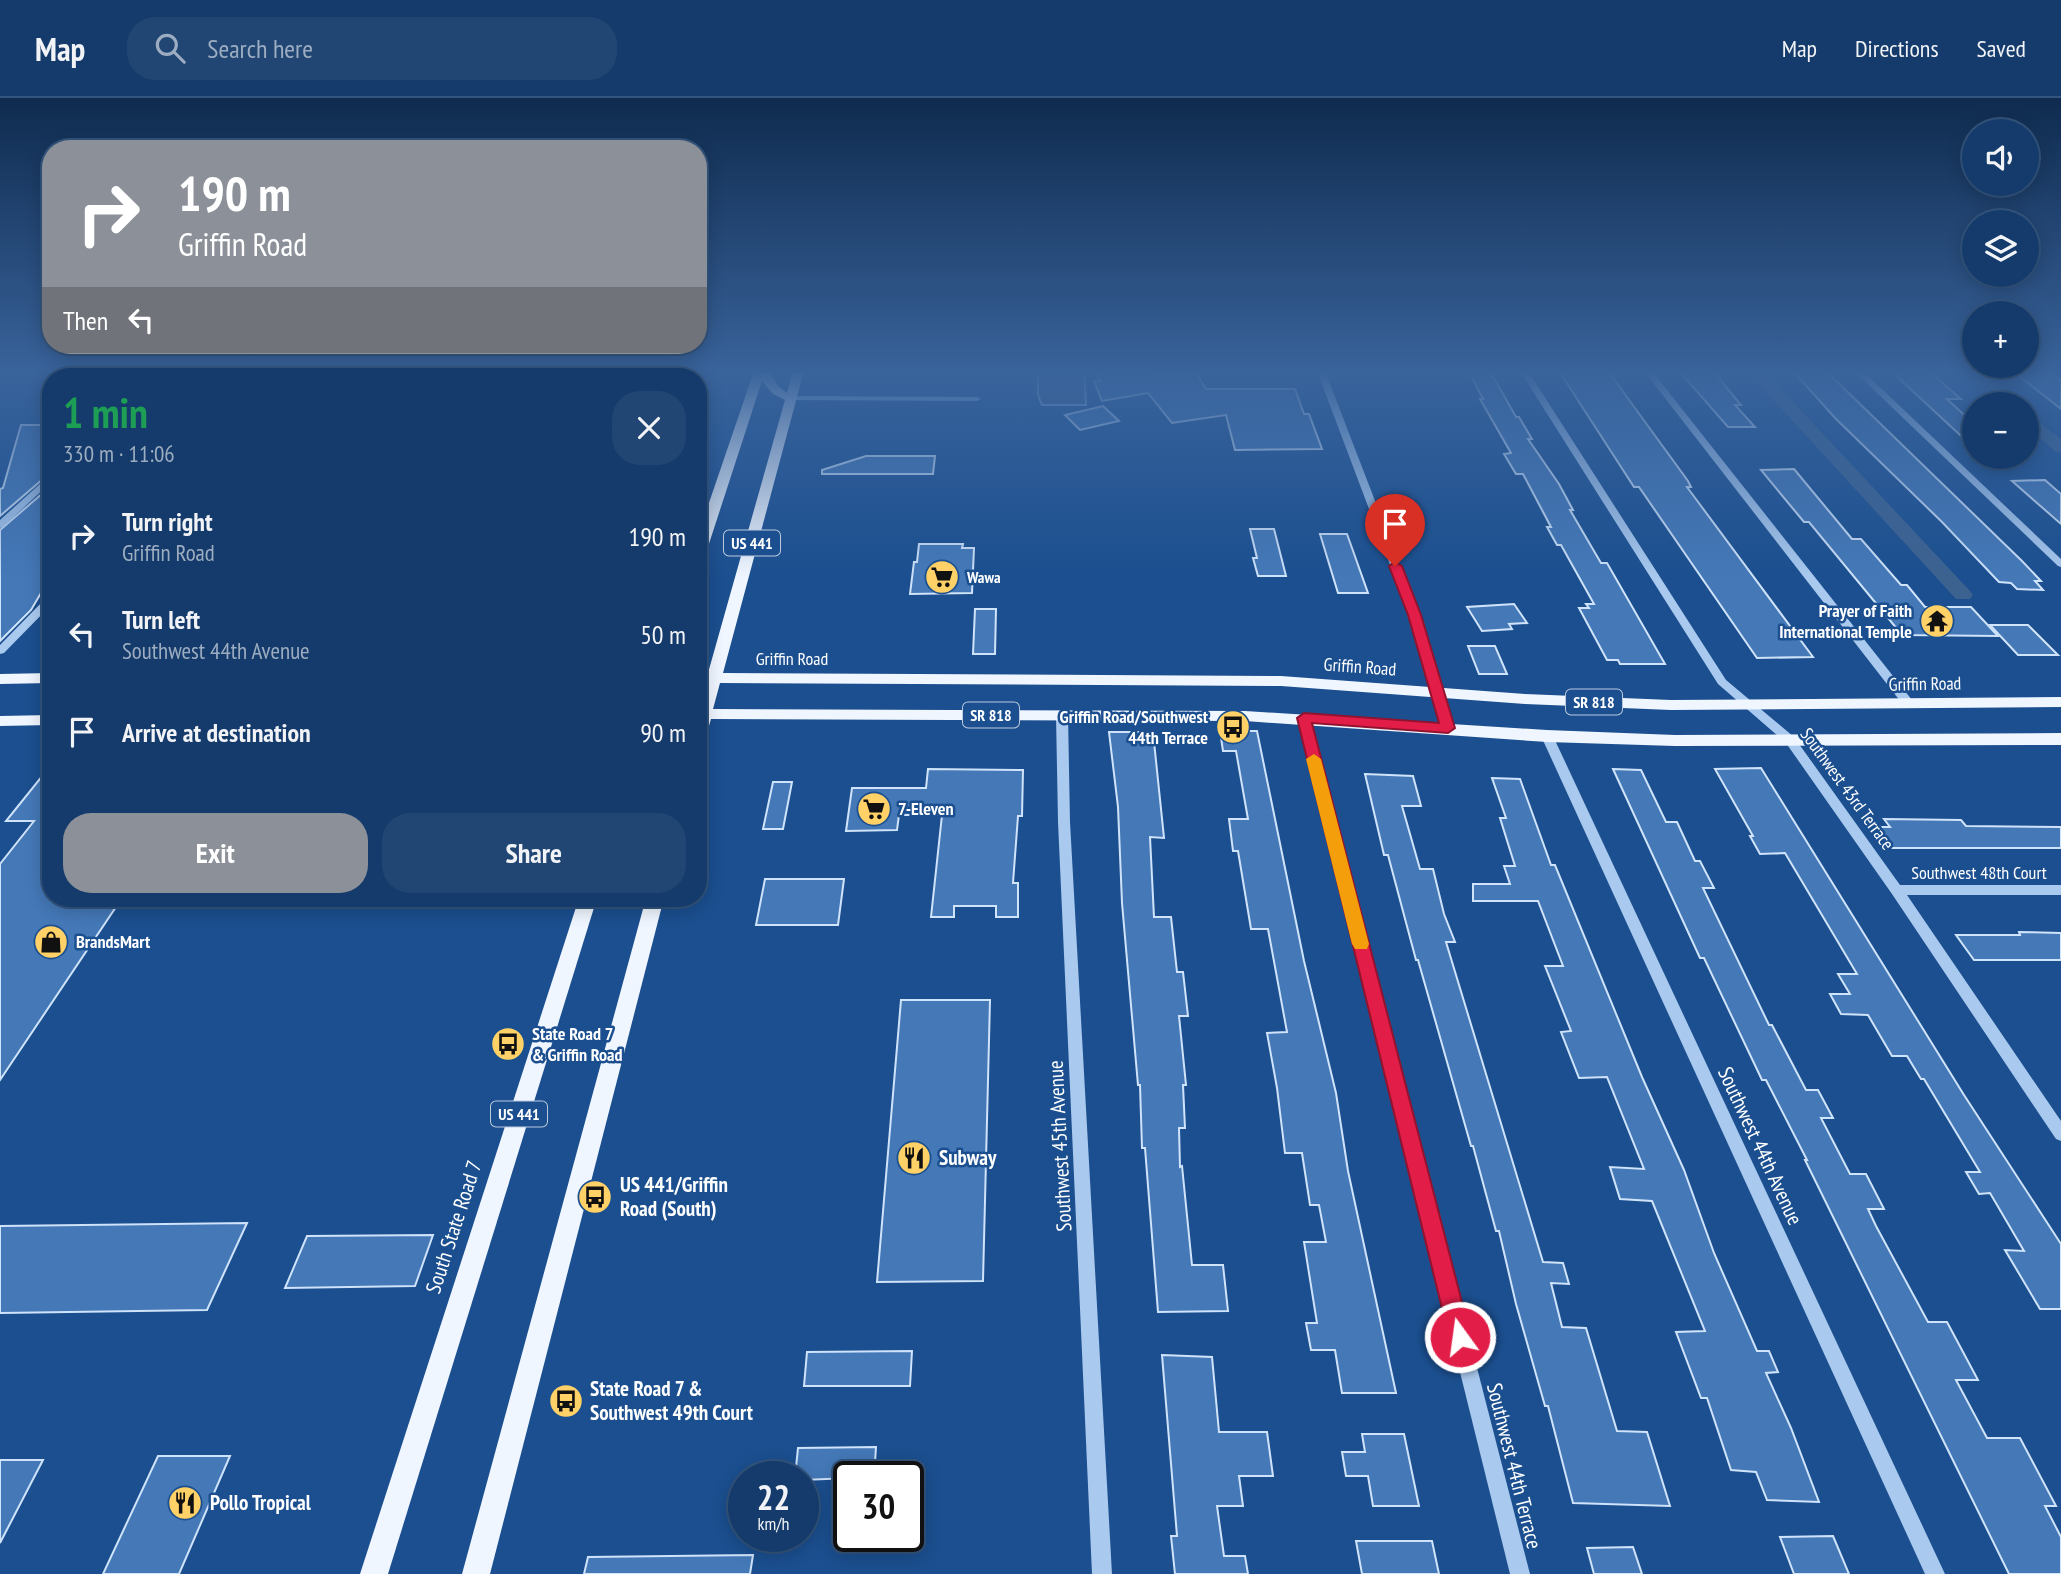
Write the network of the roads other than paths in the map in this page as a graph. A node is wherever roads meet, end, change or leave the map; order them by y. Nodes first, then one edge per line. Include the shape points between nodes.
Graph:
1 (738, 440) edge
2 (778, 440) edge
3 (1347, 440) edge
4 (1568, 440) edge
5 (1702, 440) edge
6 (1930, 440) edge
7 (42, 485) edge
8 (0, 525) edge
9 (707, 530) edge
10 (2061, 547) edge
11 (2044, 548) junction
12 (2061, 564) edge
13 (42, 607) edge
14 (0, 651) edge
15 (707, 675) edge
16 (42, 678) edge
17 (707, 678) edge
18 (0, 679) edge
19 (1437, 691) junction
20 (2061, 702) edge
21 (1908, 703) junction
22 (1751, 706) junction
23 (707, 715) edge
24 (1062, 715) junction
25 (1304, 718) junction
26 (0, 720) edge
27 (42, 720) edge
28 (1448, 728) junction
29 (1547, 736) junction
30 (2061, 739) edge
31 (1790, 740) junction
32 (1897, 890) junction
33 (2061, 890) edge
34 (585, 907) edge
35 (653, 907) edge
36 (2061, 1134) edge
37 (374, 1574) edge
38 (476, 1574) edge
39 (1102, 1574) edge
40 (1520, 1574) edge
41 (1935, 1574) edge

1 - 9 main road, US 441
2 - 15 main road, US 441
3 - 19 street via 1414,615
4 - 22 street, Southwest 43rd Terrace via 1722,682
5 - 21 street
6 - 11 street
7 - 8 street
10 - 11 street
11 - 12 street
13 - 14 street
16 - 18 main road
17 - 19 main road, Griffin Road / SR 818 via 1192,679
19 - 22 main road, Griffin Road / SR 818
19 - 28 street
20 - 21 main road, Griffin Road / SR 818
21 - 22 main road, Griffin Road / SR 818
22 - 31 street, Southwest 43rd Terrace
23 - 24 main road, SR 818
24 - 25 main road, SR 818
24 - 39 street, Southwest 45th Avenue
25 - 28 main road, SR 818
25 - 40 street, Southwest 44th Terrace
26 - 27 main road
28 - 29 main road, SR 818
29 - 31 main road, SR 818
29 - 41 street, Southwest 44th Avenue
30 - 31 main road, SR 818
31 - 32 street, Southwest 43rd Terrace
32 - 33 street, Southwest 48th Court
32 - 36 street, Southwest 43rd Terrace
34 - 37 main road, South State Road 7 / US 441
35 - 38 main road

